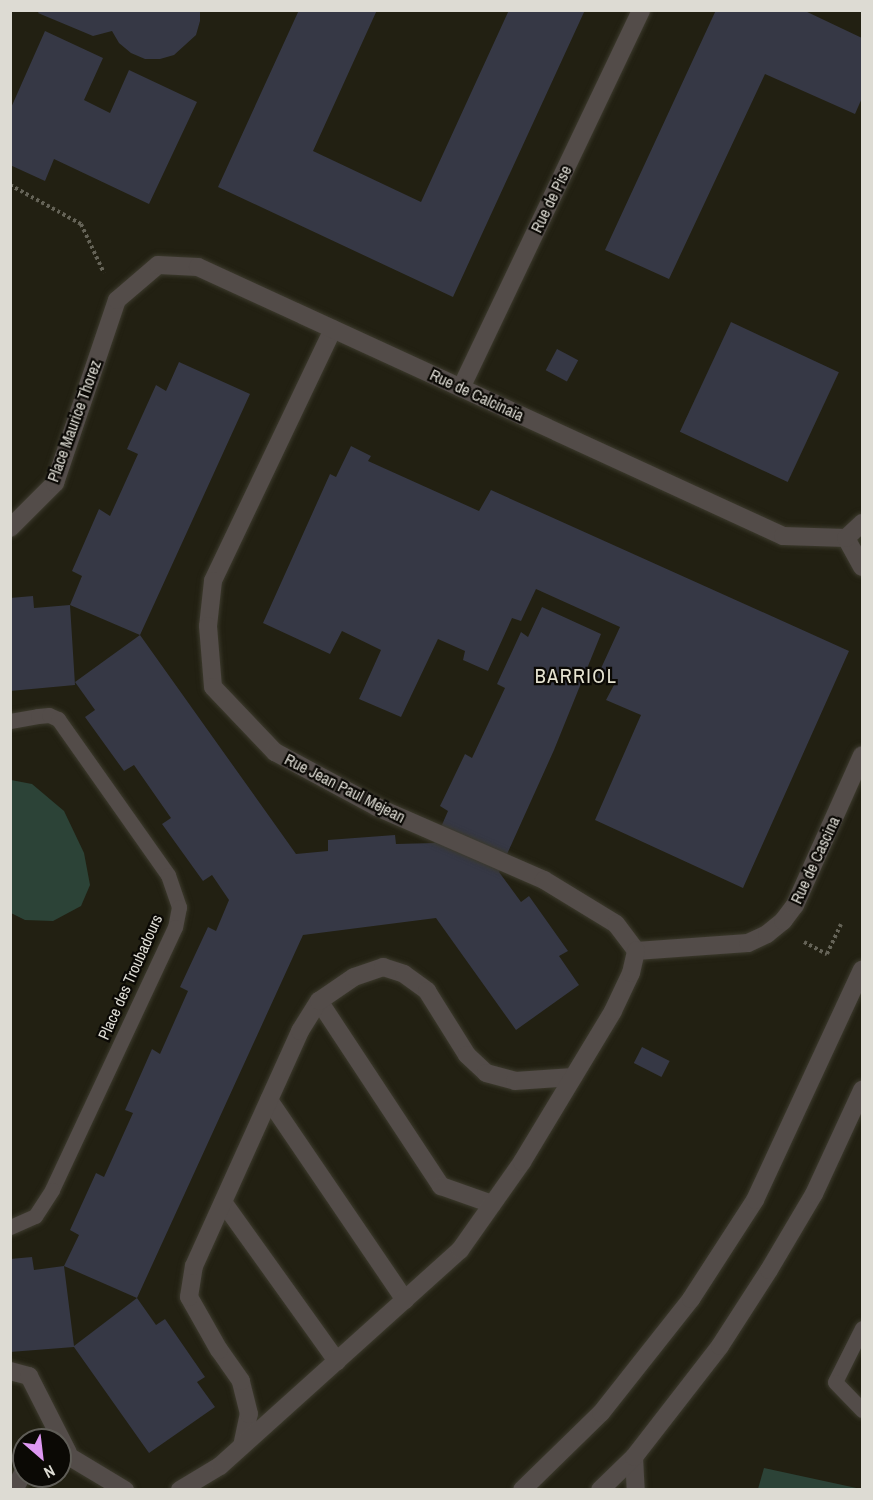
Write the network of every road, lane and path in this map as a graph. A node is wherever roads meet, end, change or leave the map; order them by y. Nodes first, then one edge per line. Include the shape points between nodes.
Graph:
1 (641, 10) edge
2 (10, 185) edge
3 (117, 300) junction
4 (333, 329) junction
5 (461, 388) junction
6 (862, 523) edge
7 (10, 528) edge
8 (846, 538) junction
9 (862, 567) edge
10 (10, 721) edge
11 (862, 755) edge
12 (841, 924) dead end
13 (801, 939) dead end
14 (636, 951) junction
15 (862, 970) edge
16 (319, 1001) junction
17 (573, 1077) junction
18 (862, 1090) edge
19 (269, 1100) junction
20 (223, 1202) junction
21 (492, 1204) junction
22 (10, 1227) edge
23 (405, 1300) junction
24 (862, 1328) edge
25 (337, 1361) junction
26 (10, 1371) edge
27 (862, 1410) edge
28 (53, 1428) edge
29 (242, 1446) junction
30 (72, 1457) edge
31 (634, 1457) junction
32 (125, 1490) edge
33 (180, 1490) edge
34 (522, 1490) edge
35 (600, 1490) edge
36 (636, 1490) edge

1 - 5 street, Rue de Pise
2 - 3 path via 81,224
3 - 4 street, Rue de Calcinaïa via 158,265 198,267
3 - 7 street, Place Maurice Thorez via 55,483
4 - 5 street, Rue de Calcinaïa
4 - 14 street, Rue Jean Paul Mejean via 213,581 208,626 213,687 275,752 377,807 544,880 616,924
5 - 8 street, Rue de Calcinaïa via 783,536
6 - 8 street
8 - 9 street
10 - 22 lane, Place des Troubadours via 38,716 58,719 168,875 179,907 175,927 52,1190 35,1216
11 - 14 street, Rue de Cascina via 795,905 783,921 748,943
12 - 13 path via 827,954
14 - 17 street via 631,973 613,1011
15 - 34 street via 755,1200 691,1299 601,1413
16 - 17 street via 354,977 383,967 404,974 427,991 467,1055 486,1073 515,1081
16 - 19 street via 300,1031
16 - 21 street via 441,1186
17 - 21 street
18 - 31 street via 814,1194 769,1270 720,1346
19 - 20 street
19 - 23 street
20 - 25 street
20 - 29 street via 194,1266 189,1297 241,1381 249,1414
21 - 23 street via 460,1250
23 - 25 street
24 - 27 lane via 835,1382
25 - 29 street
26 - 28 street via 29,1376
29 - 33 street via 220,1466
30 - 32 street
31 - 35 street
31 - 36 street

